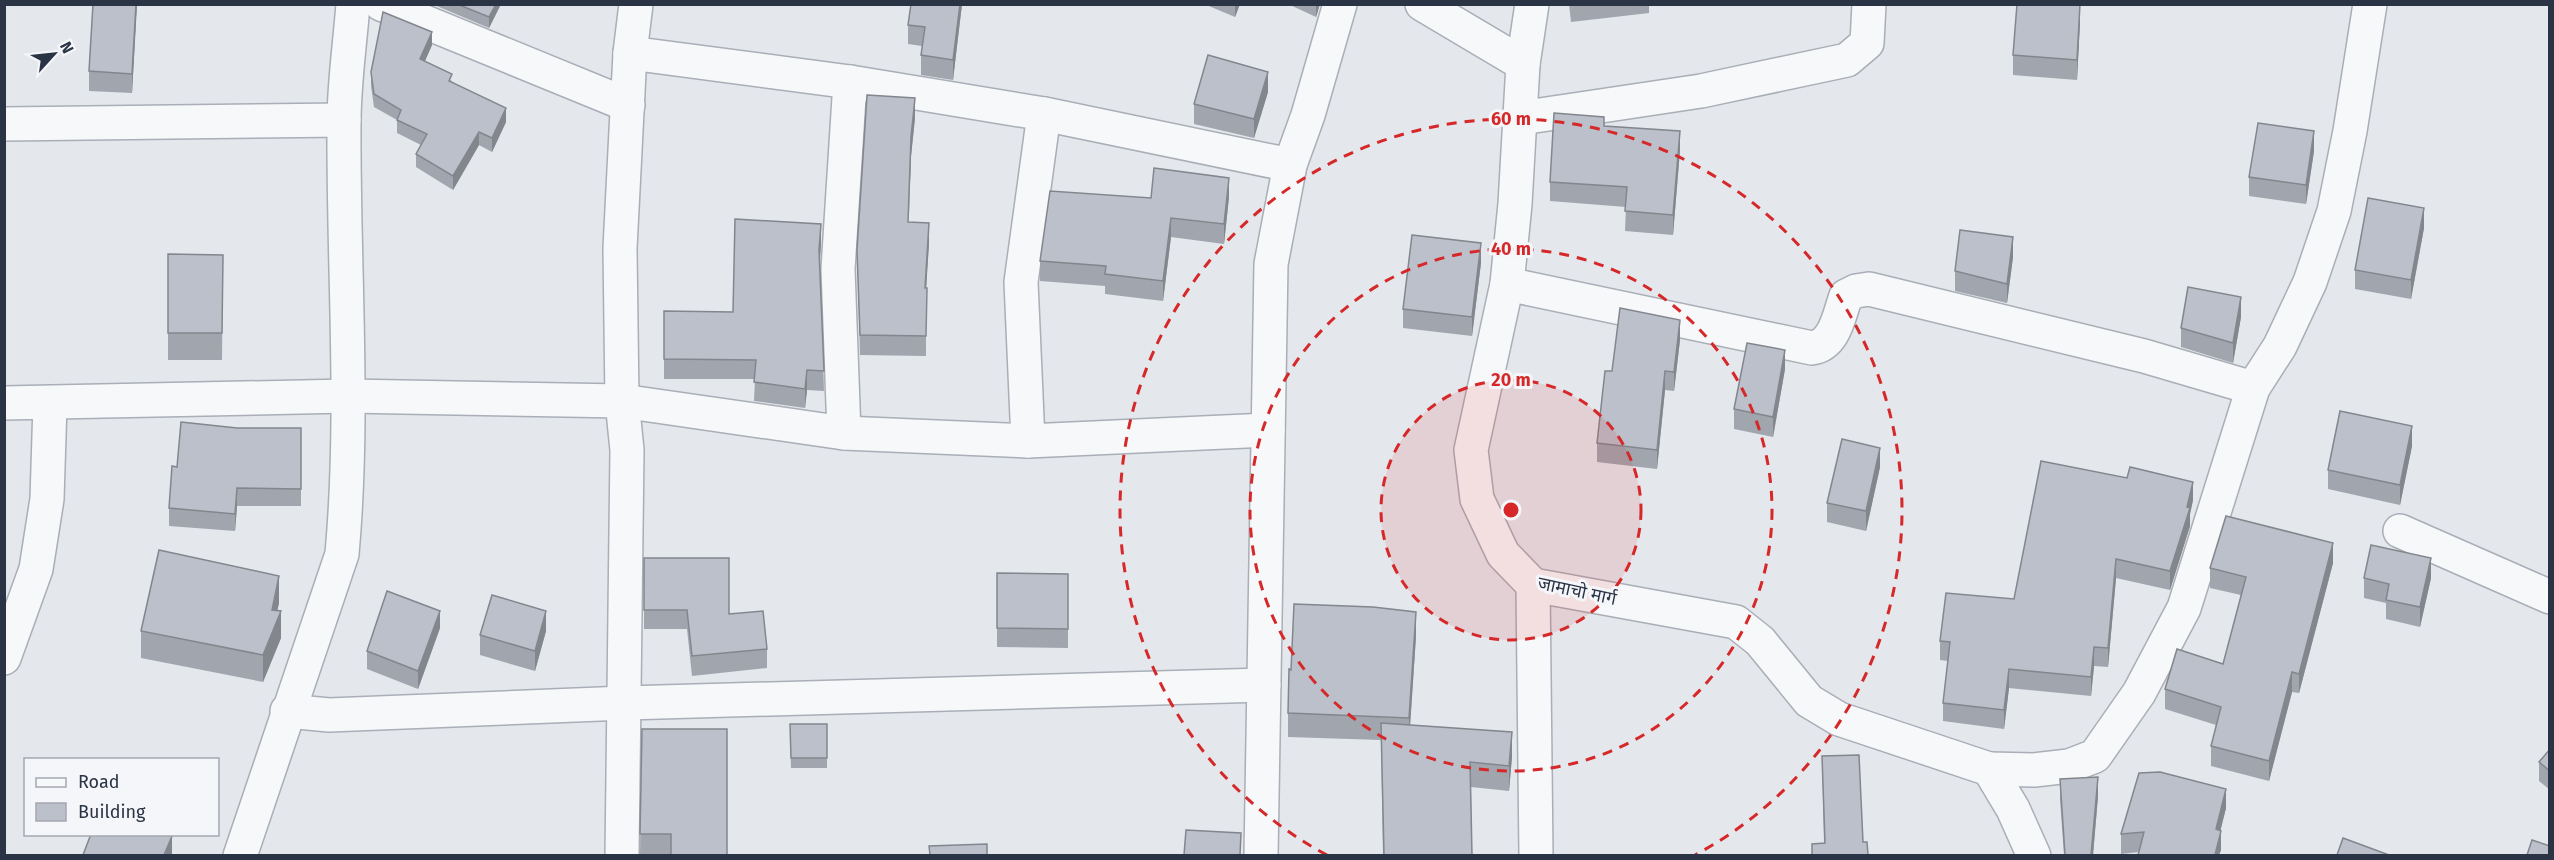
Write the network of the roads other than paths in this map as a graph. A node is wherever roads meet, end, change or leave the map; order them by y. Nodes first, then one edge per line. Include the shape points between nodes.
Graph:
1 (353, 4) edge
2 (381, 4) edge
3 (636, 4) edge
4 (1341, 4) edge
5 (1422, 4) edge
6 (1532, 4) edge
7 (1869, 4) edge
8 (2370, 4) edge
9 (630, 53) junction
10 (1523, 64) junction
11 (850, 82) junction
12 (628, 105) junction
13 (1044, 114) junction
14 (1521, 118) junction
15 (344, 120) junction
16 (4, 124) edge
17 (1290, 165) junction
18 (1507, 284) junction
19 (2253, 388) junction
20 (348, 396) junction
21 (622, 401) junction
22 (4, 403) edge
23 (50, 404) junction
24 (1268, 430) junction
25 (844, 433) junction
26 (1028, 441) junction
27 (2400, 531) dead end
28 (1533, 585) junction
29 (2550, 597) edge
30 (4, 658) edge
31 (1264, 685) junction
32 (625, 703) junction
33 (288, 711) junction
34 (1989, 769) junction
35 (240, 855) edge
36 (622, 855) edge
37 (1262, 855) edge
38 (1536, 855) edge
39 (2034, 855) edge

1 - 15 street
2 - 12 street
3 - 9 street
4 - 17 street
5 - 10 street
6 - 10 street, जामाचो मार्ग
7 - 14 street via 1867,43 1847,60 1701,91
8 - 19 street, जामाचो मार्ग via 2334,212 2310,282 2280,346
9 - 11 street
9 - 12 street
10 - 14 street, जामाचो मार्ग
11 - 13 street
11 - 25 street via 838,269
12 - 21 street via 620,248
13 - 17 street
13 - 26 street via 1021,282
14 - 18 street, जामाचो मार्ग
15 - 16 street
15 - 20 street
17 - 24 street via 1271,264
18 - 19 street via 1812,348 1828,342 1846,296 1869,289 2144,356
18 - 28 street, जामाचो मार्ग via 1471,450 1477,499 1503,554
19 - 34 street, जामाचो मार्ग via 2184,608 2139,693 2095,756 2069,766
20 - 21 street
20 - 23 street
20 - 33 street via 342,554
21 - 25 street
21 - 32 street via 627,450
22 - 23 street
23 - 30 street via 47,499 36,568
24 - 26 street
24 - 31 street
25 - 26 street
27 - 29 street
28 - 34 street, जामाचो मार्ग via 1736,622 1761,641 1809,701 1839,719
28 - 38 street
31 - 32 street
31 - 37 street
32 - 33 street via 329,715
32 - 36 street
33 - 35 street
34 - 39 street

